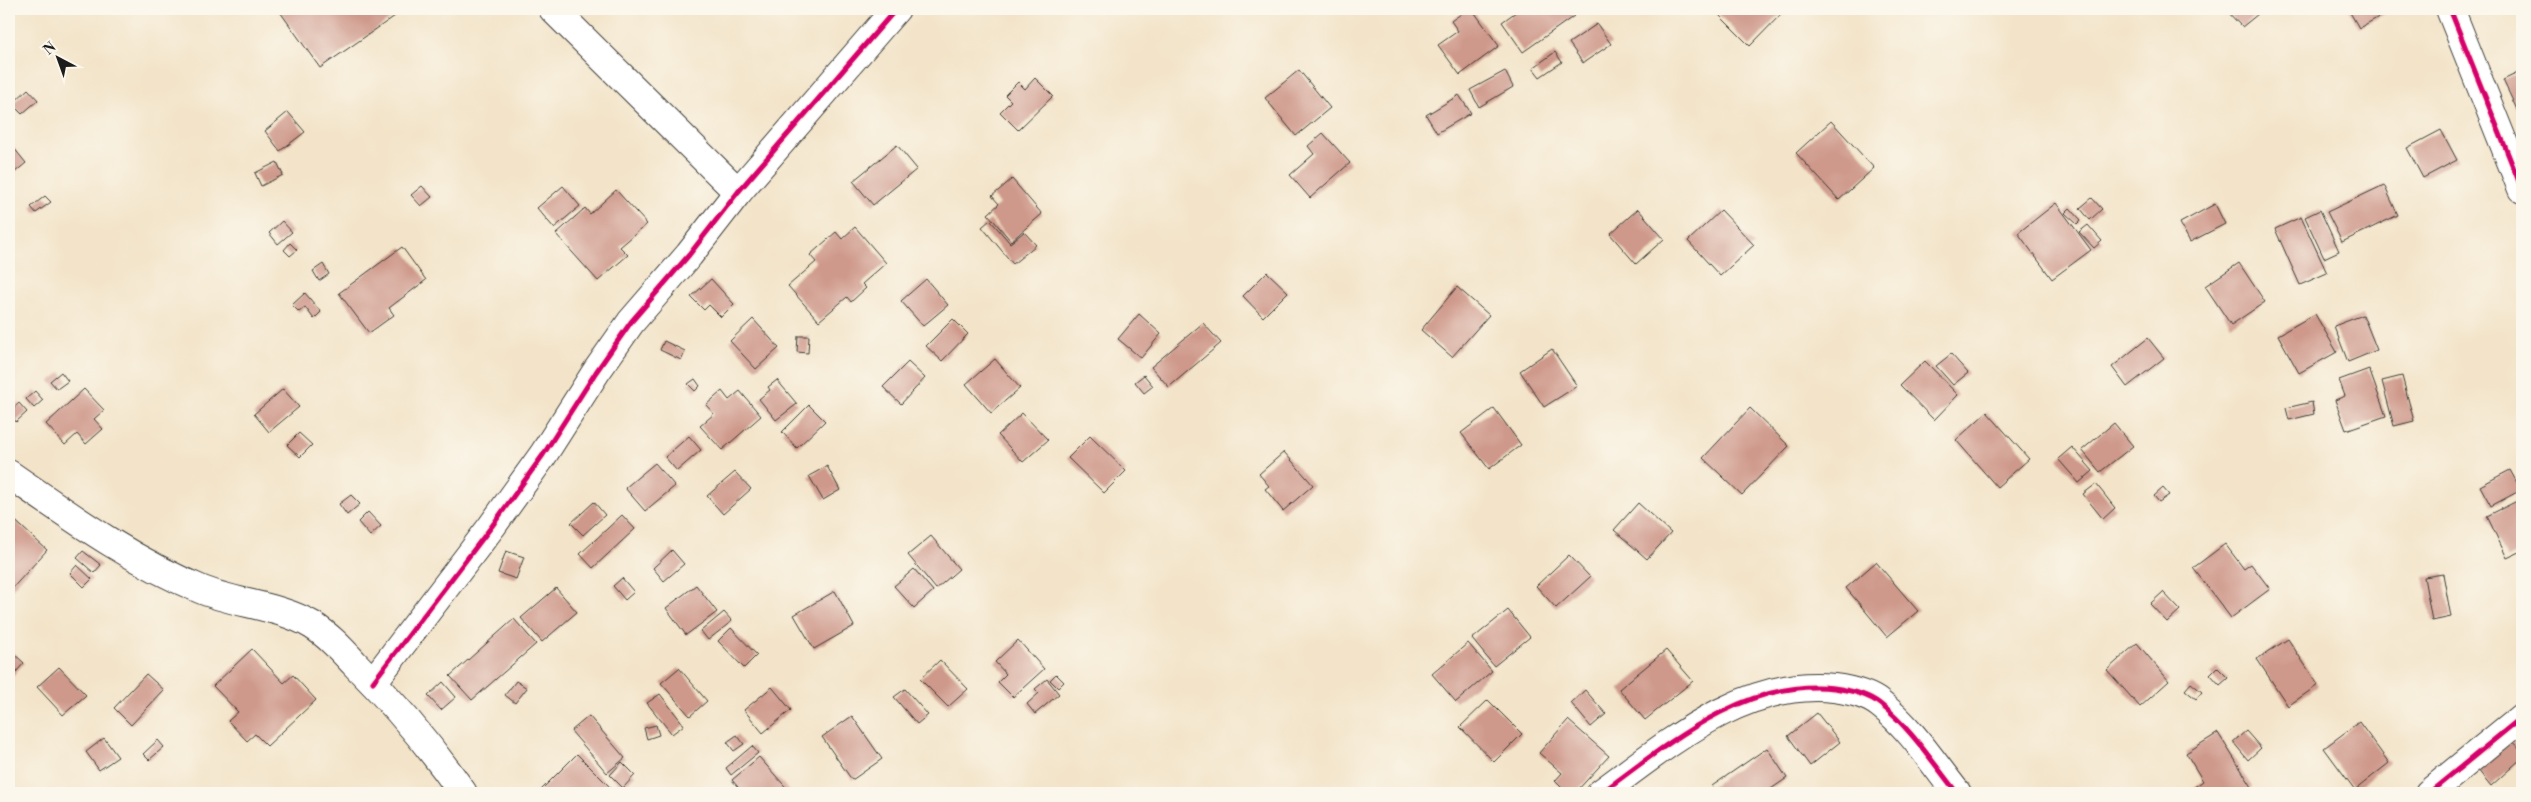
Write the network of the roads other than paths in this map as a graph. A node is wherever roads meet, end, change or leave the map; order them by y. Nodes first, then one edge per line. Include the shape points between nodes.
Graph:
1 (553, 9) edge
2 (896, 9) edge
3 (2450, 9) edge
4 (2522, 188) edge
5 (738, 192) junction
6 (9, 474) edge
7 (373, 682) junction
8 (2522, 717) edge
9 (464, 793) edge
10 (1601, 793) edge
11 (1957, 793) edge
12 (2430, 793) edge

1 - 5 street
2 - 5 street
3 - 4 street
5 - 7 street via 631,322 543,455
6 - 7 street via 103,539 156,570 202,590 311,624
7 - 9 street
8 - 12 street
10 - 11 street via 1675,738 1717,714 1777,690 1817,686 1851,690 1879,703 1912,736

